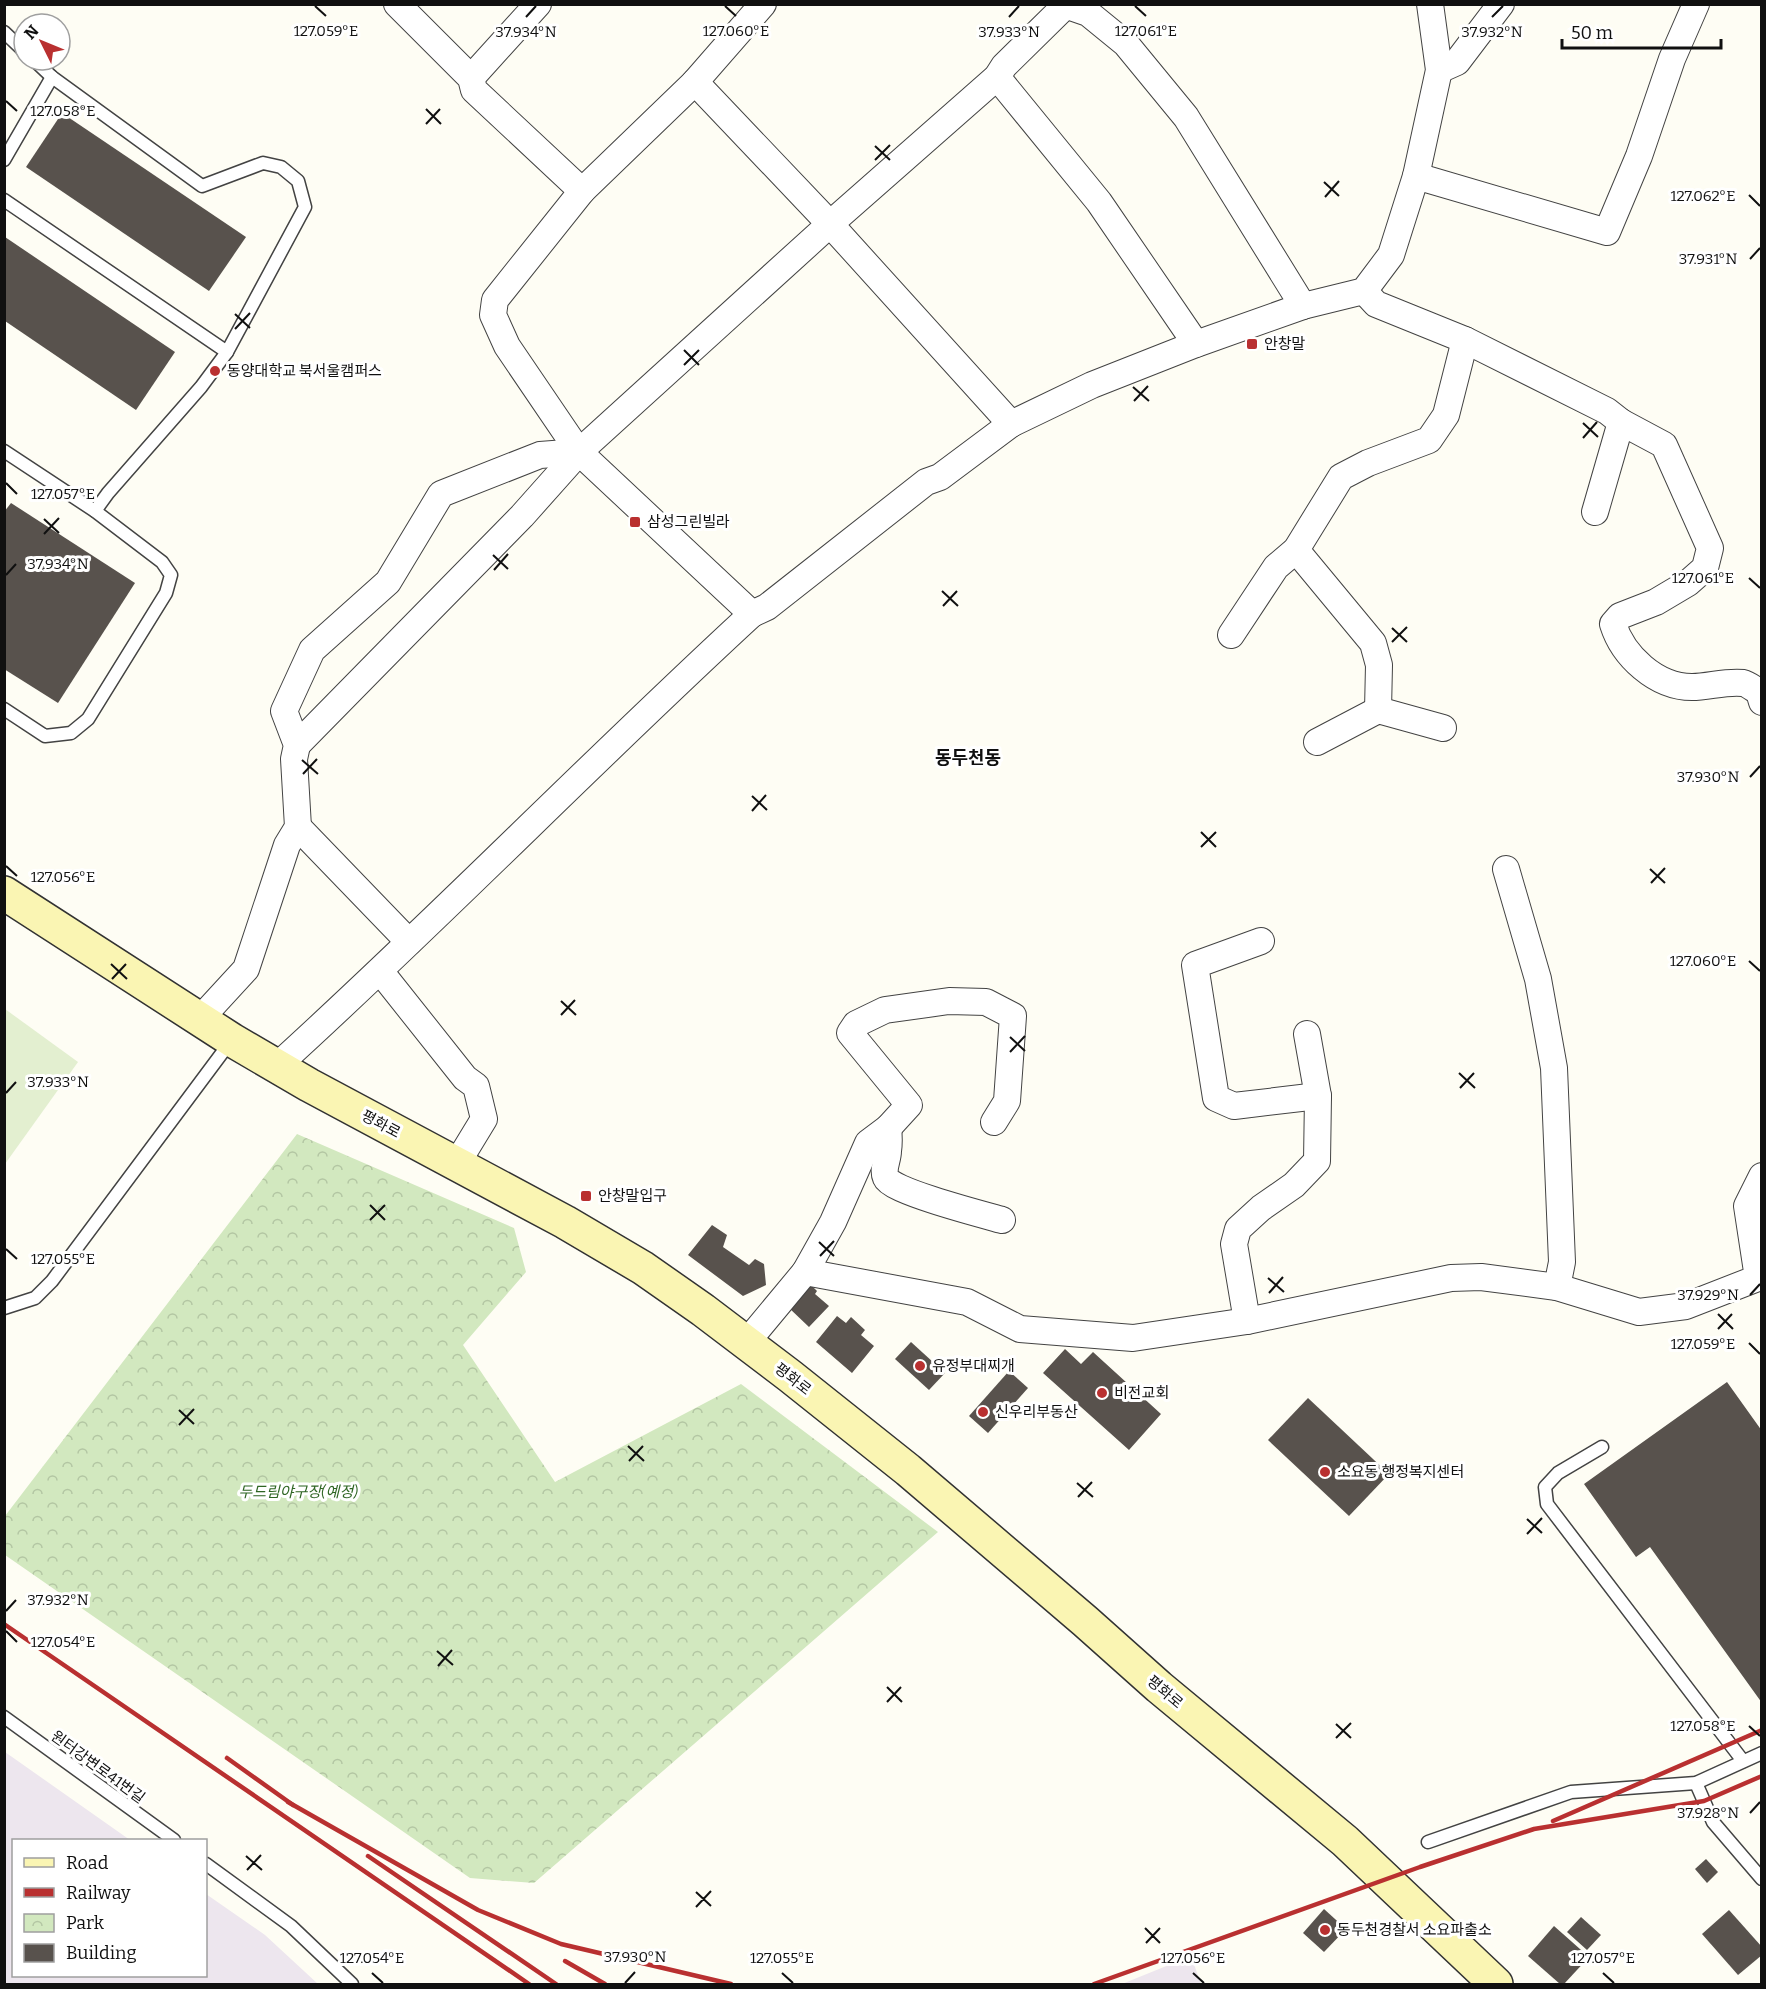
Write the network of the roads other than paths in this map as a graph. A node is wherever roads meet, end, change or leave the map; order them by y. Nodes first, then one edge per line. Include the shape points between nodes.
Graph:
1 (397, 4) edge
2 (538, 4) edge
3 (763, 4) edge
4 (1430, 4) edge
5 (1501, 4) edge
6 (1696, 4) edge
7 (1064, 5) edge
8 (1439, 70) junction
9 (46, 72) edge
10 (51, 77) junction
11 (998, 77) junction
12 (471, 78) junction
13 (695, 82) junction
14 (4, 160) edge
15 (1416, 176) junction
16 (582, 191) junction
17 (4, 200) edge
18 (830, 224) junction
19 (1364, 291) junction
20 (1303, 306) junction
21 (1465, 340) junction
22 (1196, 344) junction
23 (227, 352) junction
24 (1622, 422) junction
25 (1011, 424) junction
26 (4, 451) edge
27 (579, 452) junction
28 (95, 511) junction
29 (1594, 513) dead end
30 (1296, 550) junction
31 (752, 614) junction
32 (1231, 635) dead end
33 (1761, 702) edge
34 (4, 709) edge
35 (1378, 710) junction
36 (1443, 728) dead end
37 (1317, 742) dead end
38 (297, 745) junction
39 (298, 827) junction
40 (1506, 869) dead end
41 (4, 893) edge
42 (1261, 940) dead end
43 (409, 942) junction
44 (380, 971) junction
45 (200, 1019) junction
46 (1306, 1034) dead end
47 (232, 1040) junction
48 (277, 1066) junction
49 (1318, 1096) junction
50 (994, 1122) dead end
51 (888, 1128) junction
52 (456, 1165) junction
53 (1761, 1176) edge
54 (1002, 1220) dead end
55 (805, 1272) junction
56 (1557, 1287) junction
57 (4, 1308) edge
58 (1247, 1322) junction
59 (746, 1343) junction
60 (1602, 1447) dead end
61 (4, 1717) edge
62 (1761, 1753) edge
63 (1743, 1761) junction
64 (1696, 1783) junction
65 (173, 1839) edge
66 (1428, 1842) dead end
67 (207, 1865) edge
68 (1761, 1879) edge
69 (352, 1984) edge
70 (1496, 1984) edge

1 - 12 street
2 - 12 street
3 - 13 street
4 - 8 street
5 - 8 street via 1457,62
6 - 15 street via 1607,232
7 - 11 street via 1004,66
7 - 20 street via 1088,13 1126,44 1186,117
8 - 15 street
9 - 10 lane
10 - 14 lane
10 - 23 lane via 202,186 263,163 281,167 298,181 305,207
11 - 18 street
11 - 22 street via 1099,202
12 - 16 street via 474,90
13 - 16 street
13 - 18 street
15 - 19 street via 1391,255
16 - 27 street via 495,300 494,315 507,346
17 - 23 lane
18 - 25 street
18 - 27 street
19 - 20 street
19 - 21 street via 1376,304
20 - 22 street
21 - 24 street
21 - 30 street via 1446,415 1429,440 1341,477
22 - 25 street via 1092,385
23 - 28 lane
24 - 29 street
24 - 33 street via 1664,445 1710,548 1705,568 1688,583 1656,602 1620,616 1613,624 1618,639 1641,667 1666,682 1690,687 1744,683 1759,692
25 - 31 street via 940,477 926,482 767,607
26 - 28 lane
27 - 31 street
27 - 38 street via 522,516
27 - 38 street via 540,455 441,494 388,582 312,650 284,711
28 - 34 lane via 162,562 171,575 166,593 88,719 71,733 45,736
30 - 32 street via 1276,567
30 - 35 street via 1373,642 1379,665
31 - 43 street
35 - 36 street
35 - 37 street
38 - 39 street via 294,759
39 - 43 street
39 - 45 street via 287,845 246,969
40 - 56 street via 1538,979 1554,1068 1562,1262
41 - 45 main road, 평화로
42 - 49 street via 1195,965 1216,1098 1234,1106
43 - 44 street
44 - 48 street
44 - 52 street via 465,1078 476,1086 484,1119
45 - 47 main road, 평화로
46 - 49 street
47 - 48 main road, 평화로
47 - 57 lane via 52,1281 35,1298
48 - 52 main road, 평화로
49 - 58 street via 1317,1161 1294,1185 1238,1229 1234,1244
50 - 51 street via 1007,1101 1012,1016 986,1002 949,1001 885,1011 856,1024 850,1033 909,1105
51 - 54 street via 888,1182
51 - 55 street via 868,1143 833,1222
52 - 59 main road, 평화로 via 643,1268
53 - 56 street via 1746,1206 1758,1278 1686,1306 1639,1311
55 - 58 street via 967,1302 1020,1329 1133,1338
55 - 59 street
56 - 58 street via 1481,1277 1451,1278
59 - 70 main road, 평화로 via 908,1470 1159,1687 1346,1841
60 - 63 lane via 1551,1480 1545,1487 1547,1504
61 - 65 lane, 원터강변로41번길
62 - 63 lane
63 - 64 lane
64 - 66 lane via 1571,1792
64 - 68 lane via 1713,1822
67 - 69 lane via 291,1926

